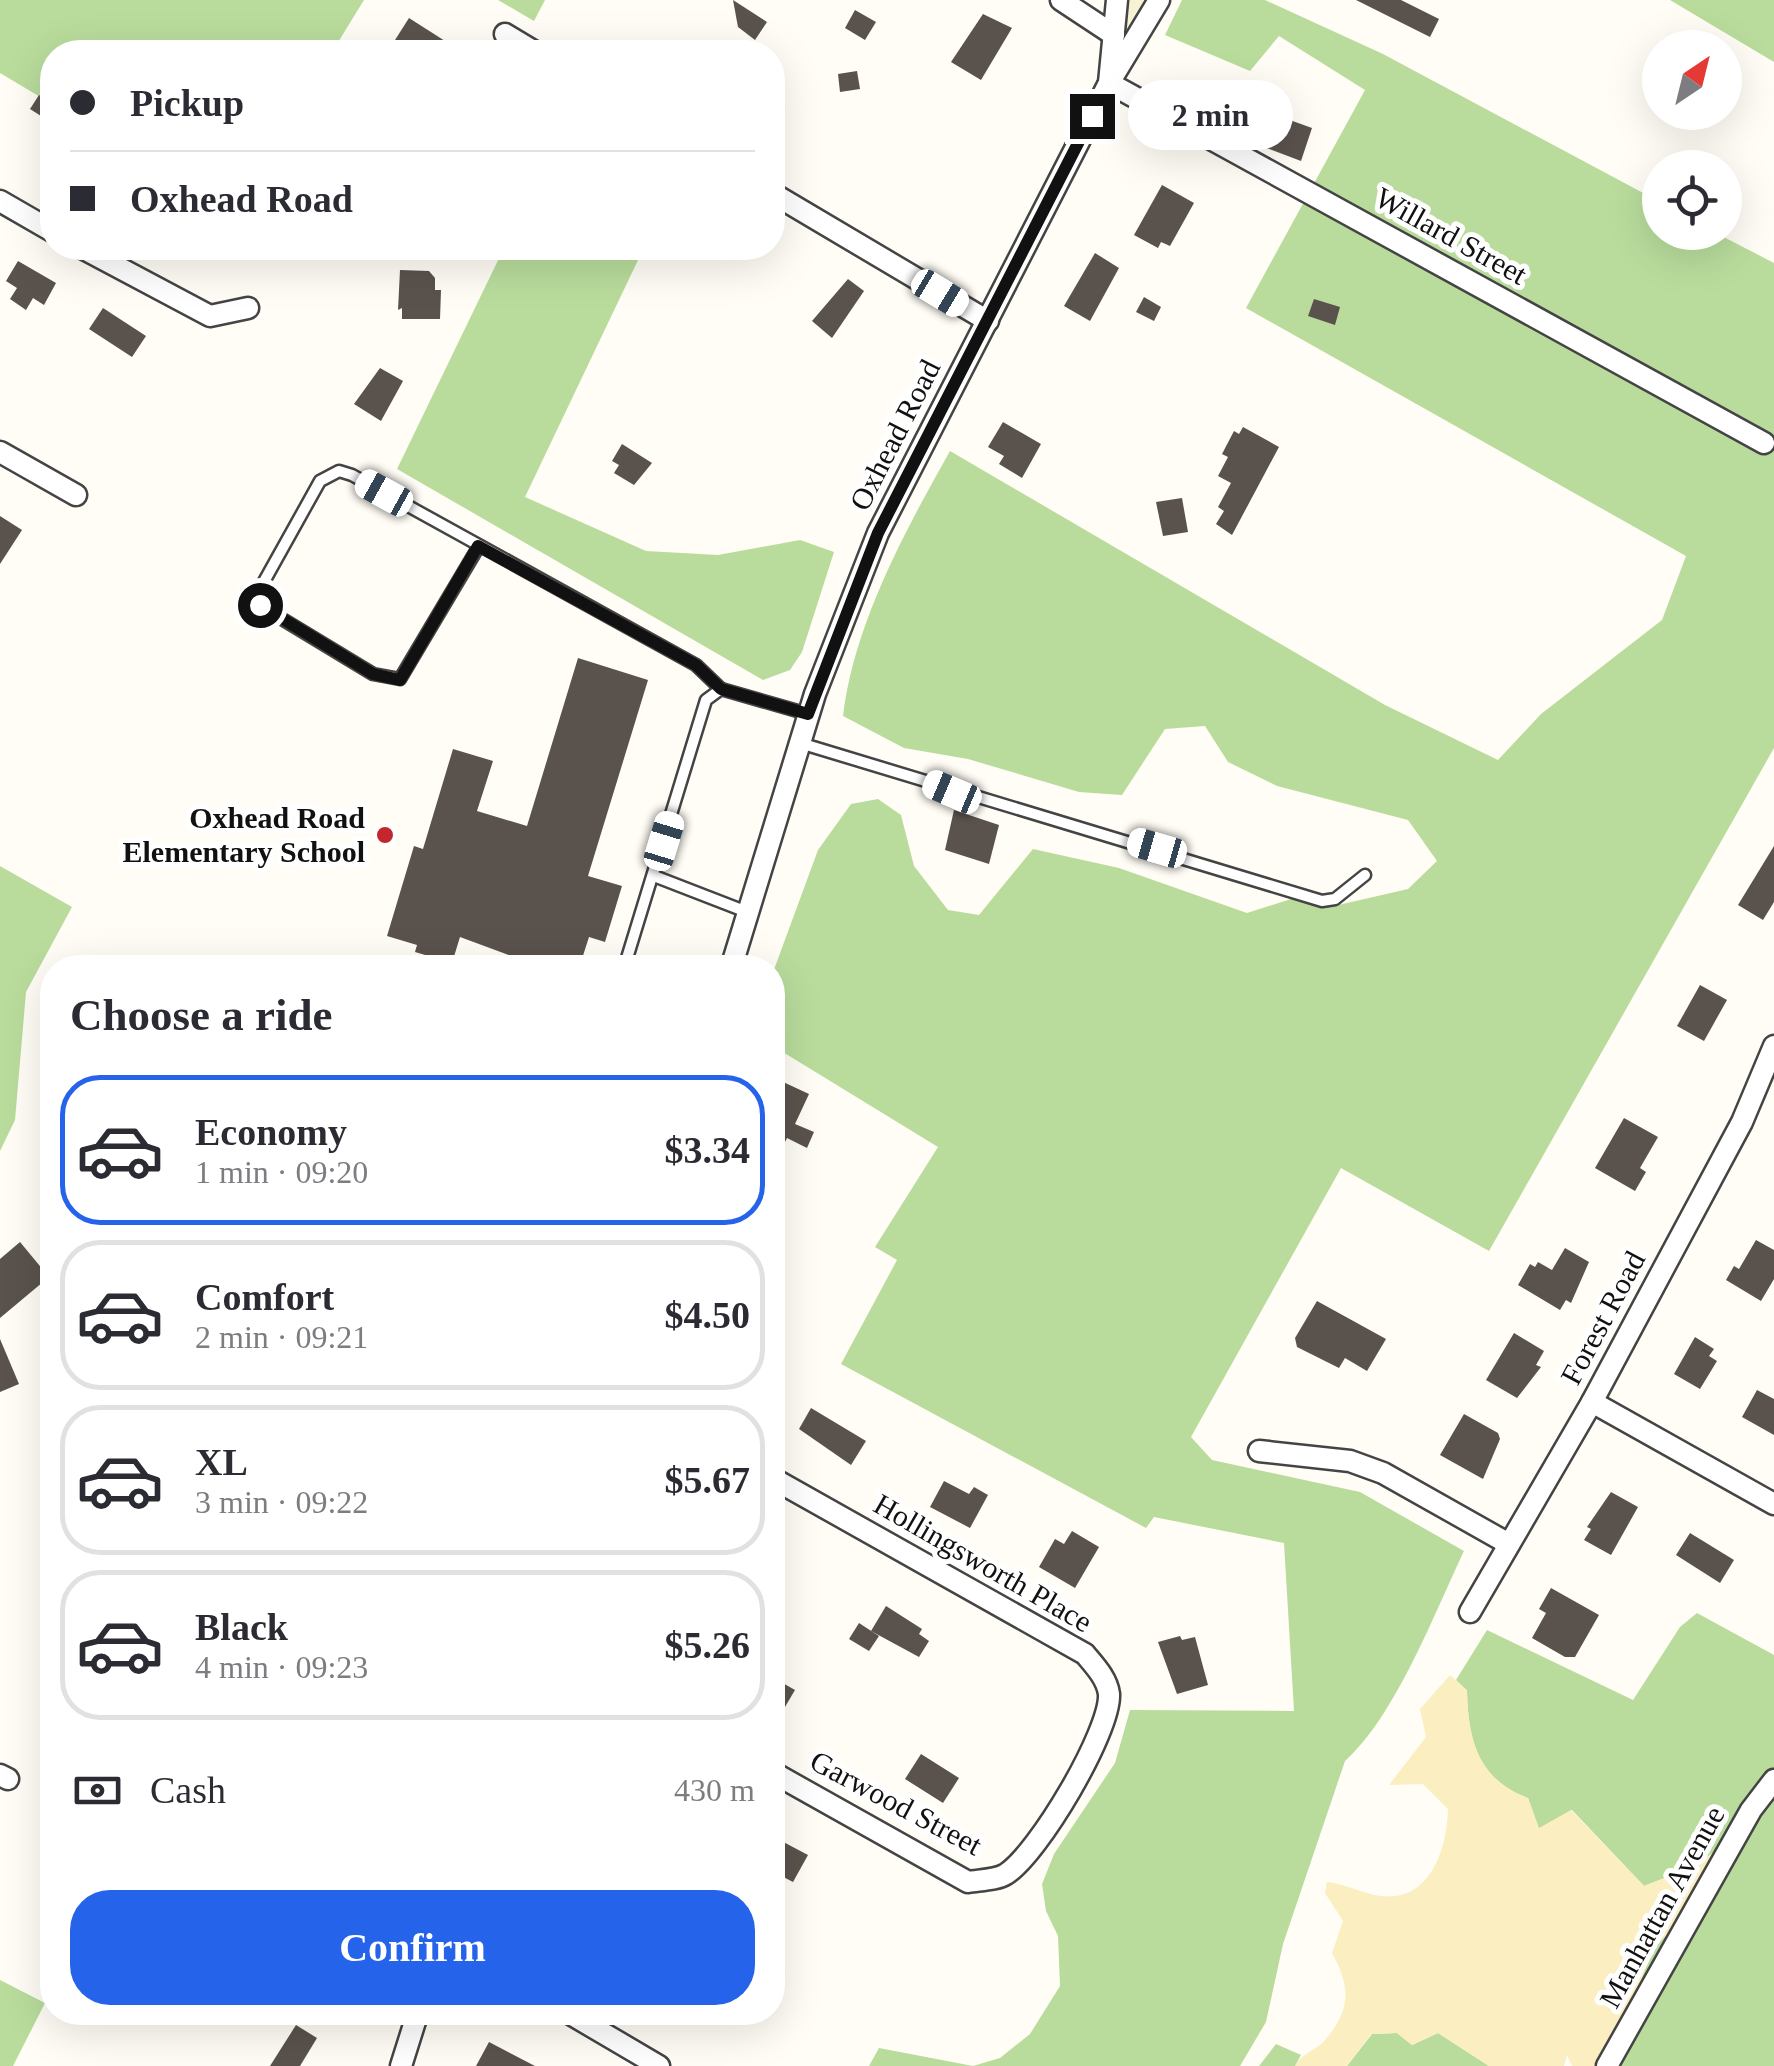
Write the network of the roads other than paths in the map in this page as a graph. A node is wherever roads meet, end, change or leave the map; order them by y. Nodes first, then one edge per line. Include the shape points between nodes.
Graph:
1 (1061, 0) edge
2 (1118, 0) edge
3 (1159, 0) edge
4 (505, 34) dead end
5 (1114, 36) junction
6 (515, 40) edge
7 (1109, 83) junction
8 (0, 201) edge
9 (785, 202) edge
10 (40, 224) edge
11 (105, 260) edge
12 (248, 308) dead end
13 (988, 321) junction
14 (1764, 442) dead end
15 (0, 452) edge
16 (76, 495) dead end
17 (478, 546) junction
18 (721, 689) junction
19 (808, 714) junction
20 (800, 743) junction
21 (1365, 875) dead end
22 (654, 876) junction
23 (747, 912) junction
24 (628, 955) edge
25 (735, 955) edge
26 (1774, 1046) edge
27 (1592, 1402) junction
28 (1260, 1451) dead end
29 (785, 1485) edge
30 (1774, 1504) edge
31 (1510, 1544) junction
32 (1470, 1612) dead end
33 (785, 1779) edge
34 (1774, 1780) edge
35 (1069, 1790) joint
36 (414, 2025) edge
37 (589, 2025) edge
38 (401, 2066) edge
39 (659, 2066) edge
40 (1607, 2066) edge

1 - 5 street
2 - 5 street, Oxhead Road
3 - 7 street
4 - 6 street
5 - 7 street, Oxhead Road
7 - 13 street, Oxhead Road
7 - 14 street, Willard Street
8 - 10 street
9 - 13 street
11 - 12 street via 210,316
13 - 19 street, Oxhead Road via 878,533
15 - 16 street
17 - 17 lane via 340,471 320,481 261,587 260,605 373,674 400,680
17 - 18 lane via 696,665
18 - 19 lane
18 - 22 lane via 706,700
19 - 20 street, Oxhead Road
20 - 21 lane via 1322,902
20 - 23 street, Oxhead Road
22 - 23 lane
22 - 24 lane
23 - 25 street, Oxhead Road
26 - 27 street, Forest Road via 1742,1122
27 - 30 street
27 - 31 street, Forest Road
28 - 31 street via 1350,1461 1383,1473
29 - 35 street, Hollingsworth Place via 1085,1654 1109,1694 1099,1732
31 - 32 street, Forest Road
33 - 35 street, Garwood Street via 968,1882 1004,1876 1041,1840
34 - 40 street, Manhattan Avenue
36 - 38 street
37 - 39 street

